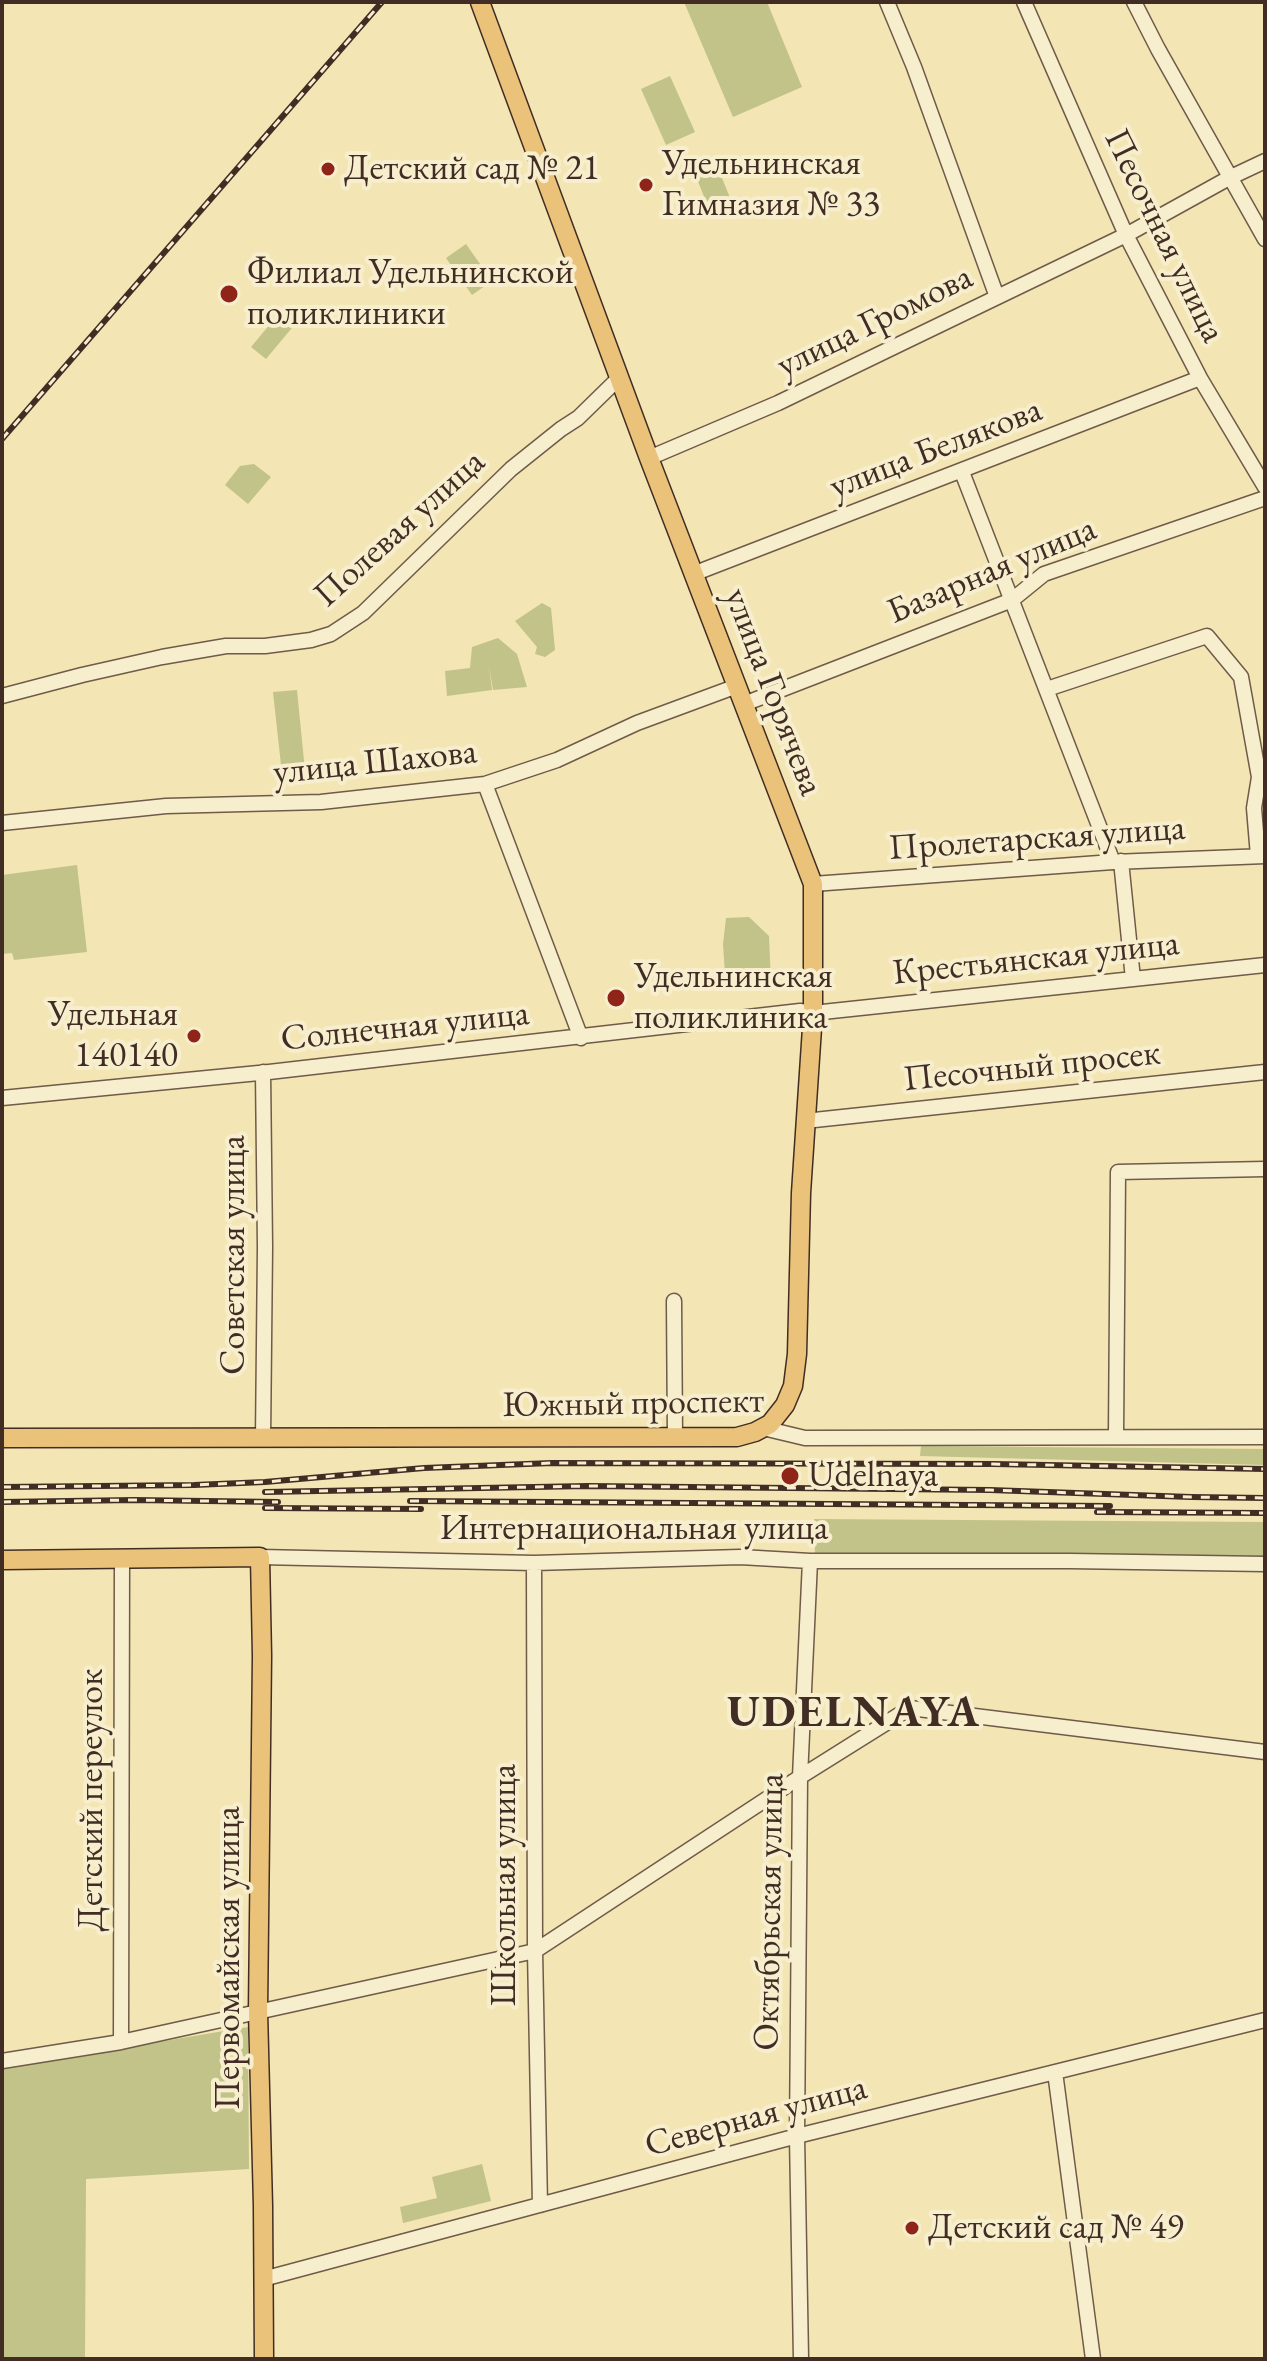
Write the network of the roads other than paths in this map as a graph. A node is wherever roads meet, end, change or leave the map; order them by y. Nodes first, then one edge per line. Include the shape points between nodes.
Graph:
1 (480, 2) edge
2 (887, 2) edge
3 (1024, 2) edge
4 (1134, 2) edge
5 (1265, 161) edge
6 (1229, 178) junction
7 (1126, 235) junction
8 (1265, 239) edge
9 (997, 297) junction
10 (620, 377) junction
11 (1200, 378) junction
12 (649, 458) junction
13 (962, 472) junction
14 (1265, 487) edge
15 (1265, 498) edge
16 (693, 574) junction
17 (1012, 600) junction
18 (737, 686) junction
19 (1047, 689) junction
20 (2, 696) edge
21 (744, 704) junction
22 (485, 784) junction
23 (2, 823) edge
24 (1262, 856) edge
25 (1117, 862) junction
26 (813, 884) junction
27 (1265, 965) edge
28 (1133, 979) junction
29 (813, 1013) junction
30 (581, 1038) junction
31 (263, 1072) junction
32 (1265, 1072) edge
33 (2, 1098) edge
34 (805, 1121) junction
35 (1265, 1169) edge
36 (674, 1301) dead end
37 (763, 1428) junction
38 (1116, 1436) junction
39 (1265, 1437) edge
40 (2, 1438) edge
41 (675, 1438) junction
42 (263, 1439) junction
43 (260, 1557) junction
44 (122, 1558) junction
45 (2, 1560) edge
46 (810, 1561) junction
47 (534, 1563) junction
48 (1265, 1564) edge
49 (1265, 1752) edge
50 (800, 1777) junction
51 (535, 1951) junction
52 (258, 2011) junction
53 (1265, 2020) edge
54 (121, 2042) junction
55 (2, 2061) edge
56 (1055, 2072) junction
57 (797, 2136) junction
58 (540, 2205) junction
59 (263, 2279) junction
60 (264, 2359) edge
61 (801, 2359) edge
62 (1093, 2359) edge

1 - 10 main road, улица Горячева
2 - 9 street
3 - 7 street, Песочная улица
4 - 6 street
5 - 6 street, улица Громова
6 - 7 street, улица Громова
6 - 8 street
7 - 9 street, улица Громова
7 - 11 street, Песочная улица
9 - 12 street, улица Громова via 778,403
10 - 12 main road, улица Горячева
10 - 20 street, Полевая улица via 578,418 511,469 363,613 331,634 162,657
11 - 13 street, улица Белякова
11 - 14 street, Песочная улица
12 - 16 main road, улица Горячева
13 - 16 street, улица Белякова
13 - 17 street
15 - 17 street, Базарная улица via 1044,574
16 - 18 main road, улица Горячева
17 - 19 street
17 - 21 street, Базарная улица
18 - 21 main road, улица Горячева
18 - 22 street, улица Шахова
19 - 24 street via 1207,636 1241,677 1259,777 1254,808
19 - 25 street
21 - 26 main road, улица Горячева
22 - 23 street, улица Шахова via 321,802 166,806
22 - 30 street
24 - 25 street, Пролетарская улица
25 - 26 street, Пролетарская улица
25 - 28 street
26 - 29 main road, улица Горячева
27 - 28 street, Крестьянская улица
28 - 29 street, Крестьянская улица
29 - 30 street, Солнечная улица
29 - 34 main road, улица Горячева
30 - 31 street, Солнечная улица
31 - 33 street, Солнечная улица
31 - 42 street, Советская улица
32 - 34 street, Песочный просек
34 - 37 main road, улица Горячева via 795,1376 785,1405
35 - 38 street via 1118,1172
36 - 41 street
37 - 38 street, Южный проспект via 805,1438
37 - 41 main road, Южный проспект via 737,1437
38 - 39 street, Южный проспект
40 - 42 main road, Южный проспект
41 - 42 main road, Южный проспект
43 - 44 main road, Интернациональная улица
43 - 47 street, Интернациональная улица
43 - 52 main road, Первомайская улица
44 - 45 main road, Интернациональная улица
44 - 54 street, Детский переулок
46 - 47 street, Интернациональная улица via 740,1557
46 - 48 street, Интернациональная улица
46 - 50 street, Октябрьская улица
47 - 51 street, Школьная улица
49 - 50 street via 910,1708
50 - 51 street
50 - 57 street, Октябрьская улица
51 - 52 street
51 - 58 street, Школьная улица
52 - 54 street
52 - 59 main road, Первомайская улица
53 - 56 street, Северная улица
54 - 55 street
56 - 57 street, Северная улица
56 - 62 street
57 - 58 street, Северная улица
57 - 61 street, Октябрьская улица
58 - 59 street, Северная улица
59 - 60 main road, Первомайская улица

